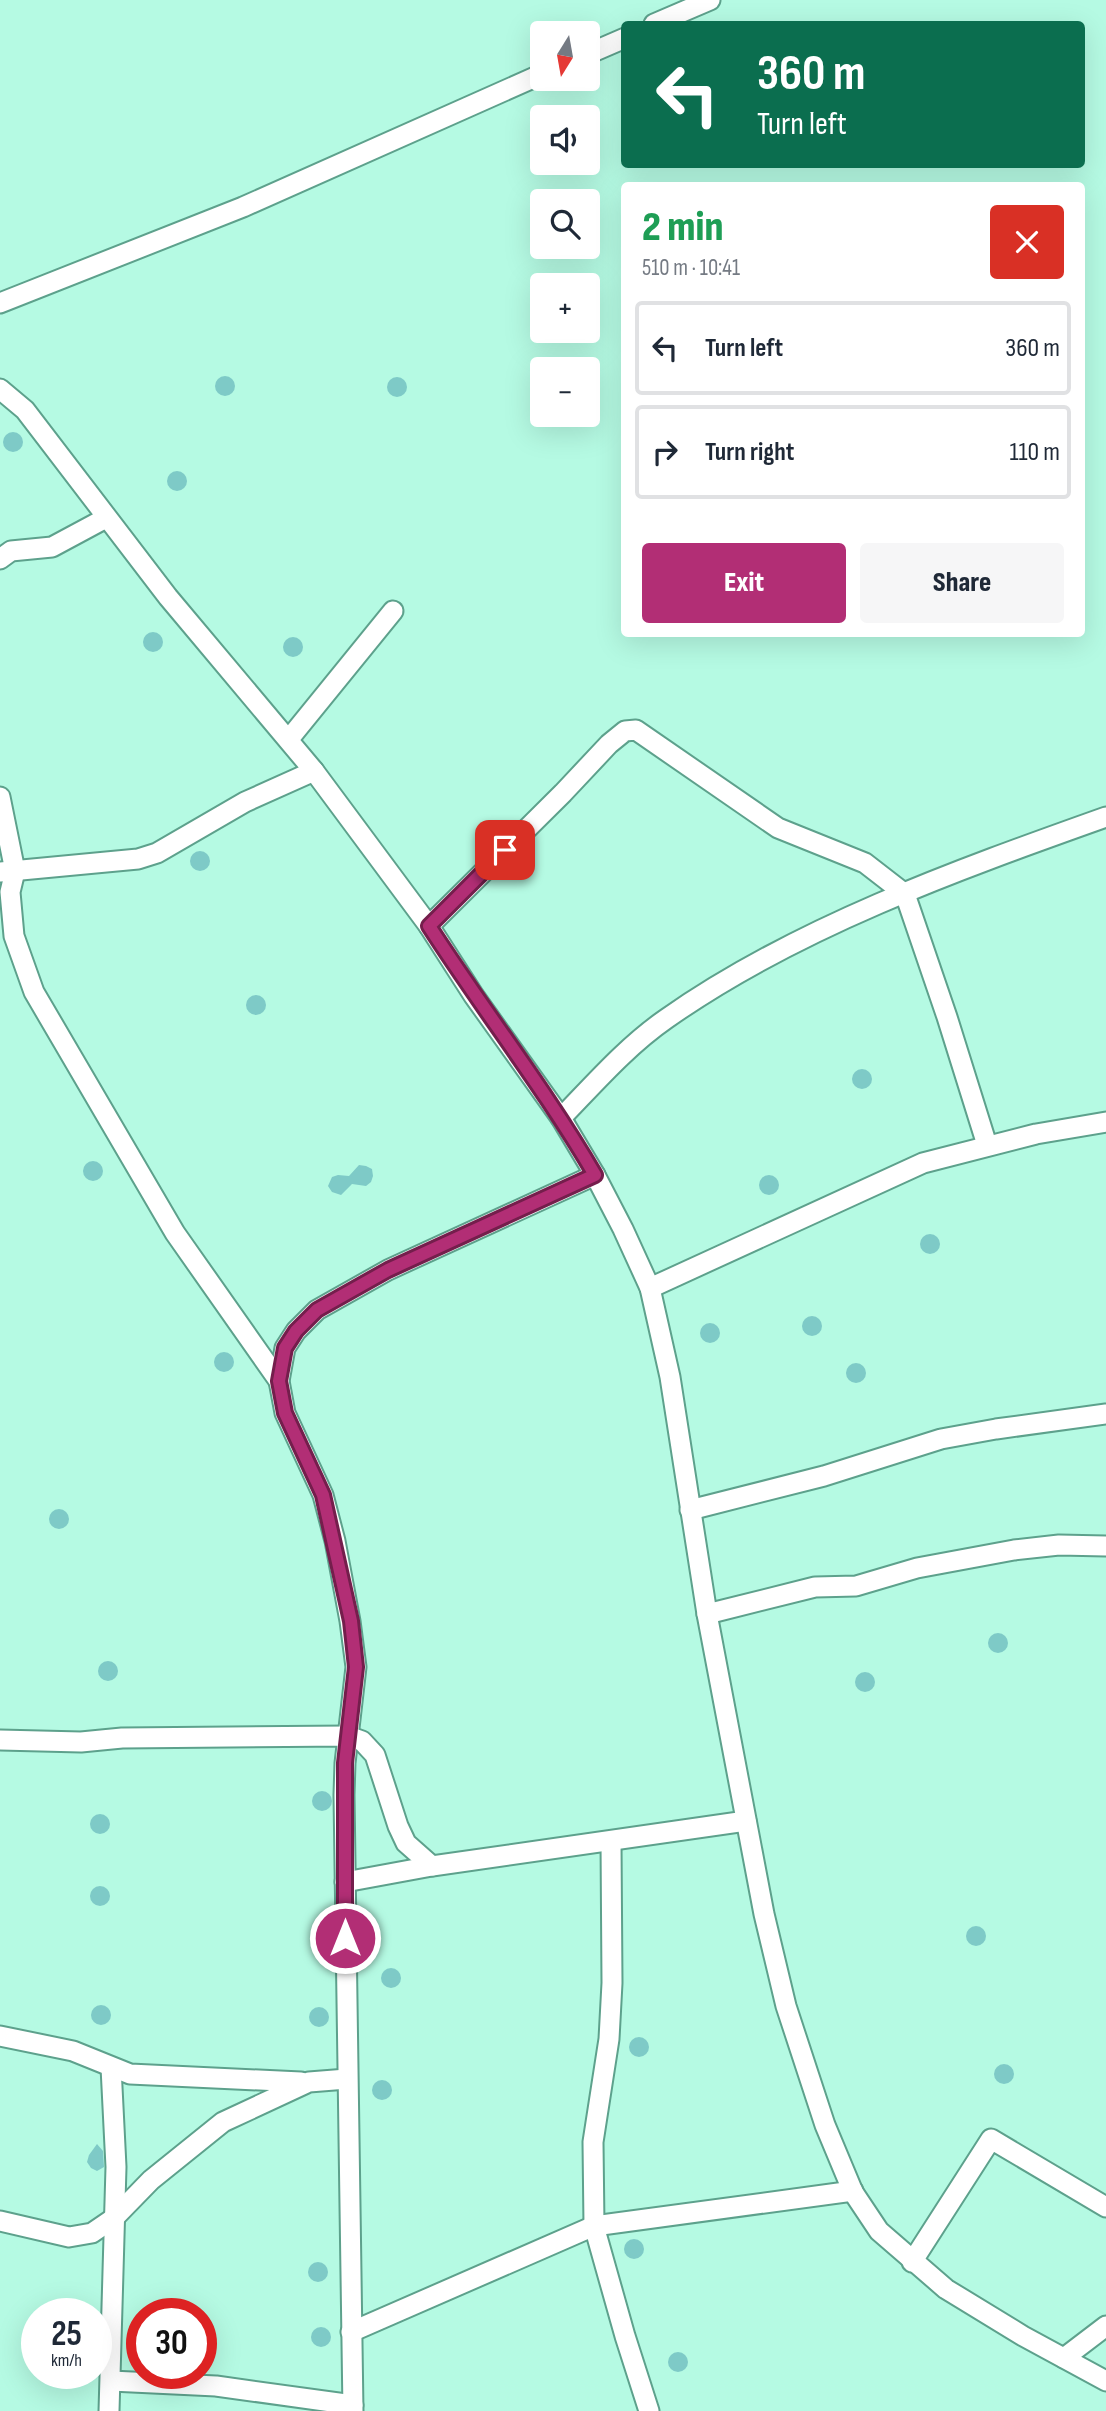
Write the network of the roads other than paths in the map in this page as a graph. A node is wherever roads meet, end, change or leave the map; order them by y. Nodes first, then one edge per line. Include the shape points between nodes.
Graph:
1 (710, 0) edge
2 (661, 21) edge
3 (621, 40) edge
4 (600, 49) edge
5 (530, 79) edge
6 (0, 303) edge
7 (0, 389) edge
8 (106, 518) junction
9 (0, 559) edge
10 (393, 611) dead end
11 (289, 739) junction
12 (314, 771) junction
13 (0, 797) edge
14 (1106, 817) edge
15 (8, 872) edge
16 (905, 894) junction
17 (429, 926) junction
18 (561, 1118) junction
19 (1106, 1122) edge
20 (987, 1145) junction
21 (595, 1175) junction
22 (650, 1288) junction
23 (279, 1381) junction
24 (1106, 1414) edge
25 (690, 1510) junction
26 (1106, 1546) edge
27 (707, 1614) junction
28 (348, 1736) junction
29 (0, 1740) edge
30 (746, 1821) junction
31 (611, 1842) junction
32 (432, 1866) junction
33 (345, 1882) junction
34 (0, 2036) edge
35 (111, 2067) junction
36 (347, 2079) junction
37 (309, 2082) junction
38 (853, 2191) junction
39 (1106, 2207) edge
40 (114, 2218) junction
41 (0, 2221) edge
42 (594, 2226) junction
43 (912, 2262) junction
44 (1106, 2326) edge
45 (112, 2327) edge
46 (351, 2332) junction
47 (1064, 2358) junction
48 (112, 2381) edge
49 (1106, 2381) edge
50 (110, 2389) edge
51 (354, 2408) edge
52 (109, 2411) edge
53 (649, 2411) edge

1 - 2 street
3 - 4 street
5 - 6 street via 243,207
7 - 8 street via 25,410
8 - 9 street via 52,547 11,551
8 - 11 street
10 - 11 street
11 - 12 street
12 - 15 street via 245,802 158,853
12 - 17 street
13 - 15 street
14 - 16 street
15 - 23 street via 15,936 34,992 175,1233
16 - 17 street via 865,863 778,828 636,730 625,731 609,744
16 - 18 street via 779,949 664,1020
16 - 20 street
17 - 18 street
18 - 21 street
19 - 20 street
20 - 22 street via 923,1163
21 - 22 street
21 - 23 street via 388,1270 317,1310 285,1348
22 - 25 street via 670,1377
23 - 28 street via 285,1413 323,1495 351,1621 356,1667
24 - 25 street via 941,1439 824,1476
25 - 27 street
26 - 27 street via 1014,1550 917,1568 856,1586 815,1587
27 - 30 street
28 - 29 street
28 - 32 street via 362,1741 375,1755 406,1843
28 - 33 street
30 - 31 street
30 - 38 street via 786,2006 825,2125
31 - 32 street
31 - 42 street via 612,1983 609,2039 593,2142
32 - 33 street
33 - 36 street
34 - 35 street via 73,2051
35 - 37 street via 142,2076
35 - 40 street
36 - 37 street
36 - 46 street
37 - 40 street via 223,2122 151,2180
38 - 42 street
38 - 43 street via 879,2231
39 - 43 street via 991,2139
40 - 41 street via 100,2230 82,2236 49,2234
40 - 45 street
42 - 46 street
42 - 53 street
43 - 47 street via 946,2289
44 - 47 street
46 - 51 street
47 - 49 street
48 - 51 street via 216,2386
50 - 52 street

